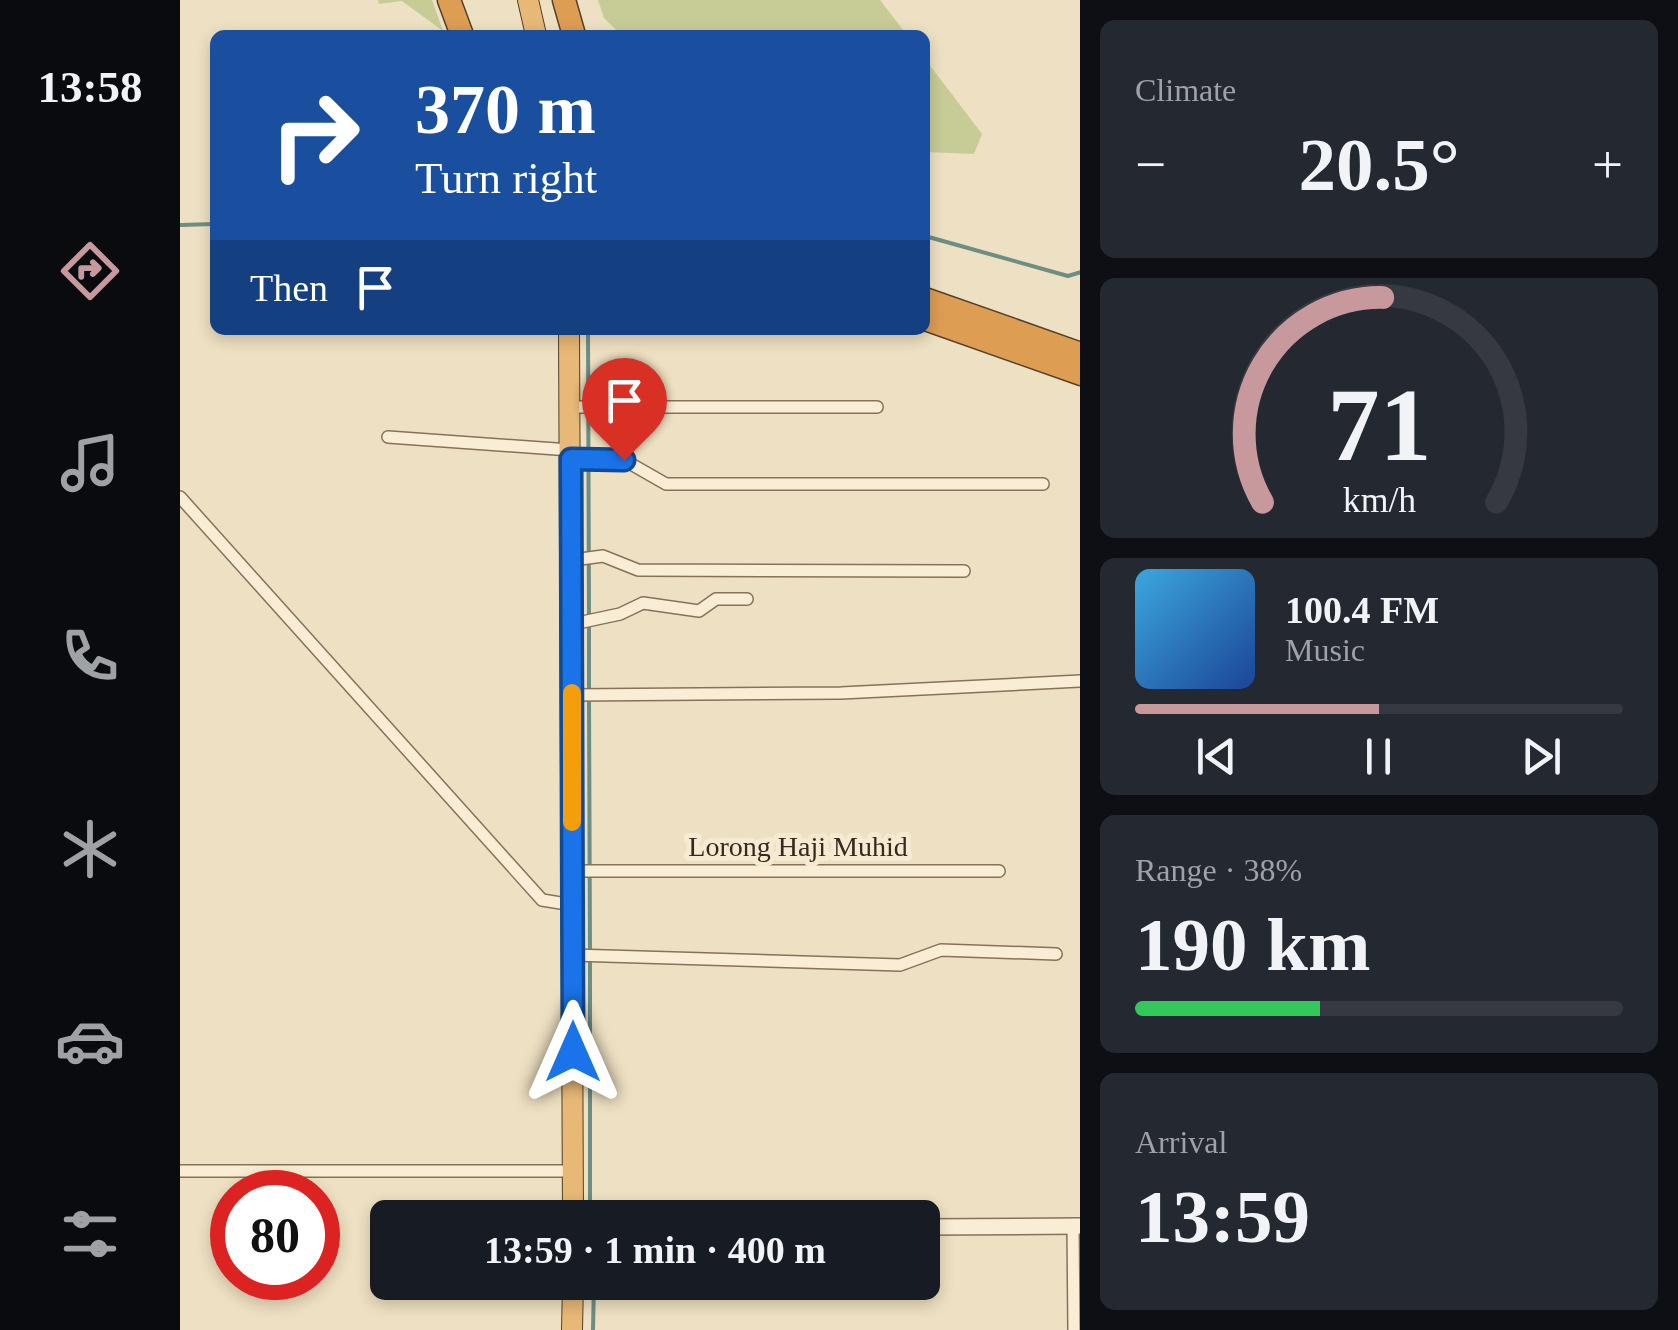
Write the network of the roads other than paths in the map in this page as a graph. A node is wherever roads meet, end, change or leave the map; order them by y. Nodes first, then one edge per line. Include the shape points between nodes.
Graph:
1 (449, 0) edge
2 (528, 0) edge
3 (564, 0) edge
4 (460, 30) edge
5 (535, 30) edge
6 (573, 30) edge
7 (930, 301) edge
8 (930, 321) edge
9 (569, 335) edge
10 (1080, 354) edge
11 (1080, 374) edge
12 (877, 406) dead end
13 (570, 407) junction
14 (388, 437) dead end
15 (573, 456) junction
16 (1042, 484) dead end
17 (180, 497) edge
18 (577, 559) junction
19 (964, 572) dead end
20 (747, 598) dead end
21 (578, 623) junction
22 (1080, 682) edge
23 (577, 695) junction
24 (576, 870) junction
25 (1000, 871) dead end
26 (573, 905) junction
27 (1056, 954) dead end
28 (577, 955) junction
29 (180, 1170) edge
30 (572, 1171) junction
31 (572, 1200) edge
32 (940, 1226) edge
33 (1077, 1226) edge
34 (572, 1300) edge
35 (572, 1330) edge
36 (1074, 1330) edge

1 - 4 highway
2 - 5 highway
3 - 6 highway
7 - 10 highway
8 - 11 highway
9 - 13 highway
12 - 13 street
13 - 15 highway
14 - 15 street
15 - 16 street via 624,460 666,484
15 - 18 highway
17 - 26 street via 542,900
18 - 19 street via 596,556 638,570
18 - 21 highway
20 - 21 street via 716,599 699,611 642,603
21 - 23 highway
22 - 23 street
23 - 24 highway
24 - 25 street, Lorong Haji Muhid
24 - 26 highway
26 - 28 highway
27 - 28 street via 941,950 900,965
28 - 30 highway
29 - 30 street
30 - 31 highway
32 - 33 street
33 - 36 street
34 - 35 highway

